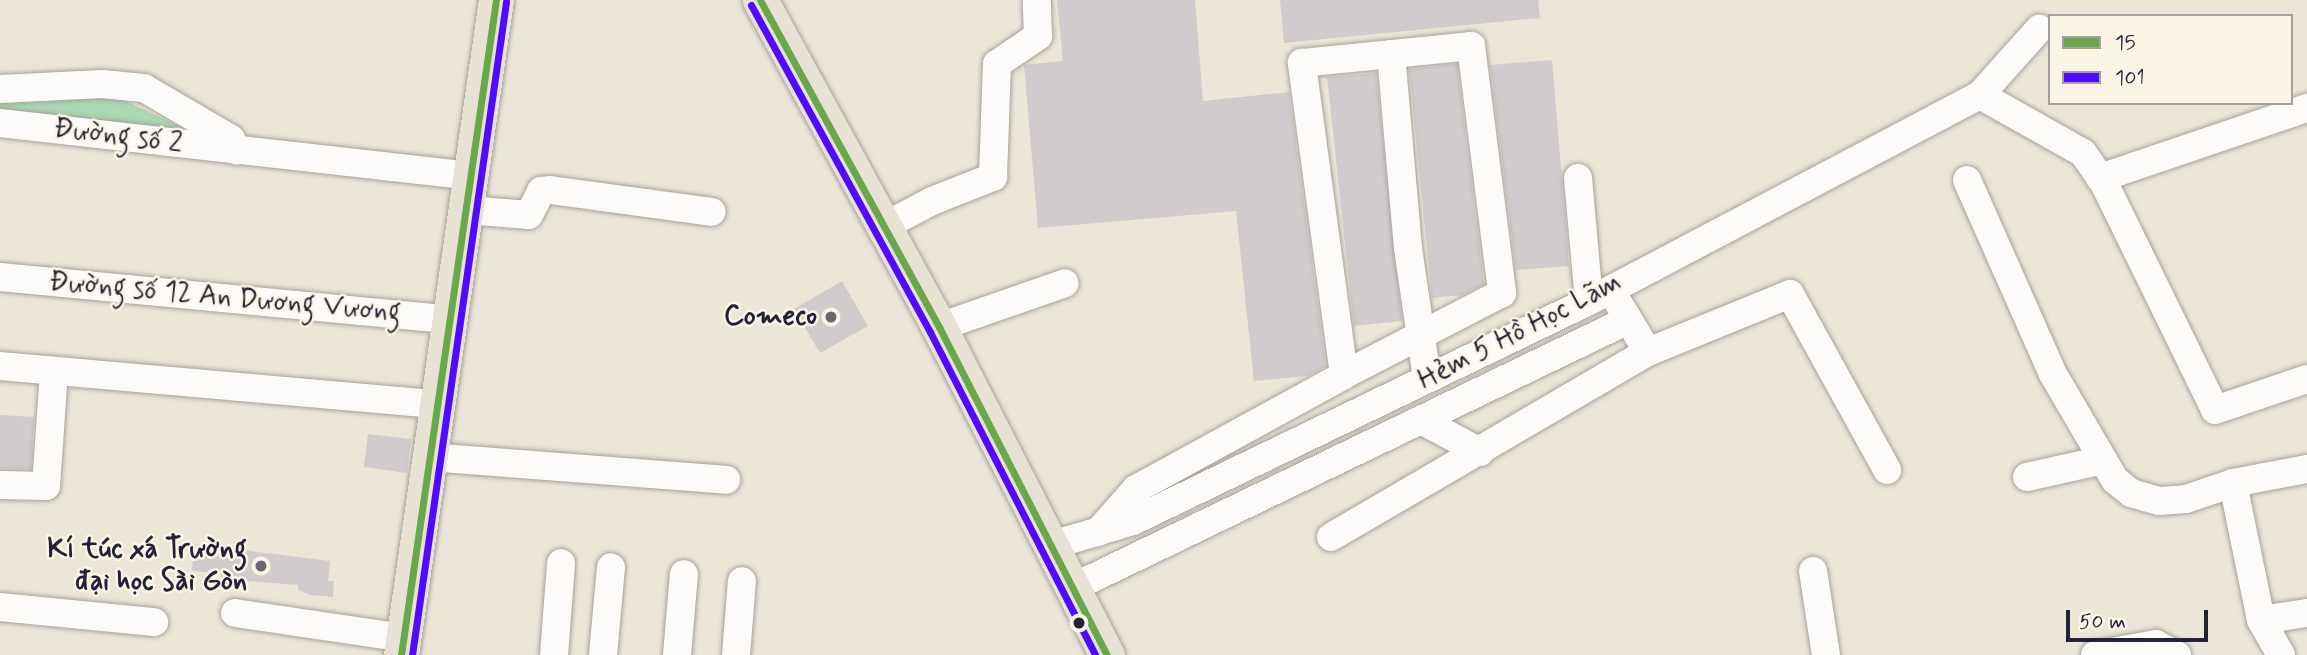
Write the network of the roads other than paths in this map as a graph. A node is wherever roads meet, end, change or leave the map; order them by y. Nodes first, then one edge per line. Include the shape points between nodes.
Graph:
1 (496, 0) edge
2 (760, 0) edge
3 (1037, 0) edge
4 (2039, 29) dead end
5 (1391, 54) junction
6 (0, 89) edge
7 (1980, 95) junction
8 (2307, 108) edge
9 (0, 123) edge
10 (237, 151) junction
11 (1577, 178) dead end
12 (2100, 178) junction
13 (1967, 180) dead end
14 (469, 193) junction
15 (712, 212) dead end
16 (881, 228) junction
17 (0, 277) edge
18 (1065, 283) dead end
19 (1600, 293) junction
20 (451, 320) junction
21 (1626, 321) junction
22 (939, 327) junction
23 (1421, 332) junction
24 (1648, 352) junction
25 (0, 366) edge
26 (54, 370) junction
27 (1344, 375) junction
28 (2307, 379) edge
29 (1427, 380) junction
30 (438, 404) junction
31 (1423, 421) junction
32 (1480, 452) junction
33 (430, 457) junction
34 (2103, 460) junction
35 (2307, 469) edge
36 (1887, 470) dead end
37 (2027, 477) dead end
38 (726, 480) dead end
39 (2233, 483) junction
40 (0, 485) edge
41 (1098, 532) junction
42 (1331, 537) dead end
43 (1049, 546) junction
44 (561, 563) dead end
45 (611, 567) dead end
46 (1813, 571) dead end
47 (684, 574) dead end
48 (742, 580) dead end
49 (1072, 588) junction
50 (0, 607) edge
51 (235, 613) dead end
52 (2307, 613) edge
53 (2261, 620) junction
54 (154, 622) dead end
55 (403, 647) edge
56 (554, 655) edge
57 (603, 655) edge
58 (677, 655) edge
59 (736, 655) edge
60 (1107, 655) edge
61 (1826, 655) edge
62 (2095, 655) edge
63 (2177, 655) edge
64 (2261, 655) edge
65 (2281, 655) edge

1 - 14 main road
2 - 16 main road
3 - 16 street via 1038,36 997,64 993,177
4 - 7 street
5 - 23 street via 1408,248
5 - 23 street via 1471,46 1502,293
5 - 27 street via 1302,63
6 - 10 street, Đường số 2 via 102,84 144,88 231,139
7 - 12 street via 2083,153
7 - 19 street, Hẻm 5 Hồ Học Lãm
8 - 12 street
9 - 10 street, Đường số 2
10 - 14 street, Đường số 2
11 - 19 street
12 - 28 street via 2215,410
13 - 34 street via 2053,374
14 - 15 street, Đường số 2 via 530,215 541,191 550,190
14 - 20 main road
16 - 22 main road
17 - 20 street, Đường số 12 An Dương Vương
18 - 22 street
19 - 21 street
19 - 29 street, Hẻm 5 Hồ Học Lãm
20 - 30 main road
21 - 24 street
21 - 31 street
22 - 43 main road
23 - 27 street
23 - 29 street
24 - 32 street
24 - 36 street via 1790,294
25 - 26 street
26 - 30 street
26 - 40 street via 46,486
27 - 41 street via 1136,489
29 - 41 street, Hẻm 5 Hồ Học Lãm via 1133,522
30 - 33 main road
31 - 32 street
31 - 49 street via 1266,491
32 - 42 street
33 - 38 street
33 - 55 main road
34 - 37 street
34 - 39 street via 2115,480 2131,493 2159,501 2186,499
35 - 39 street
39 - 53 street
41 - 43 street, Hẻm 5 Hồ Học Lãm
43 - 49 main road
44 - 56 street
45 - 57 street
46 - 61 street
47 - 58 street
48 - 59 street
49 - 60 main road
50 - 54 street
51 - 55 street
52 - 53 street
53 - 65 street
62 - 63 street via 2156,644
64 - 65 street

